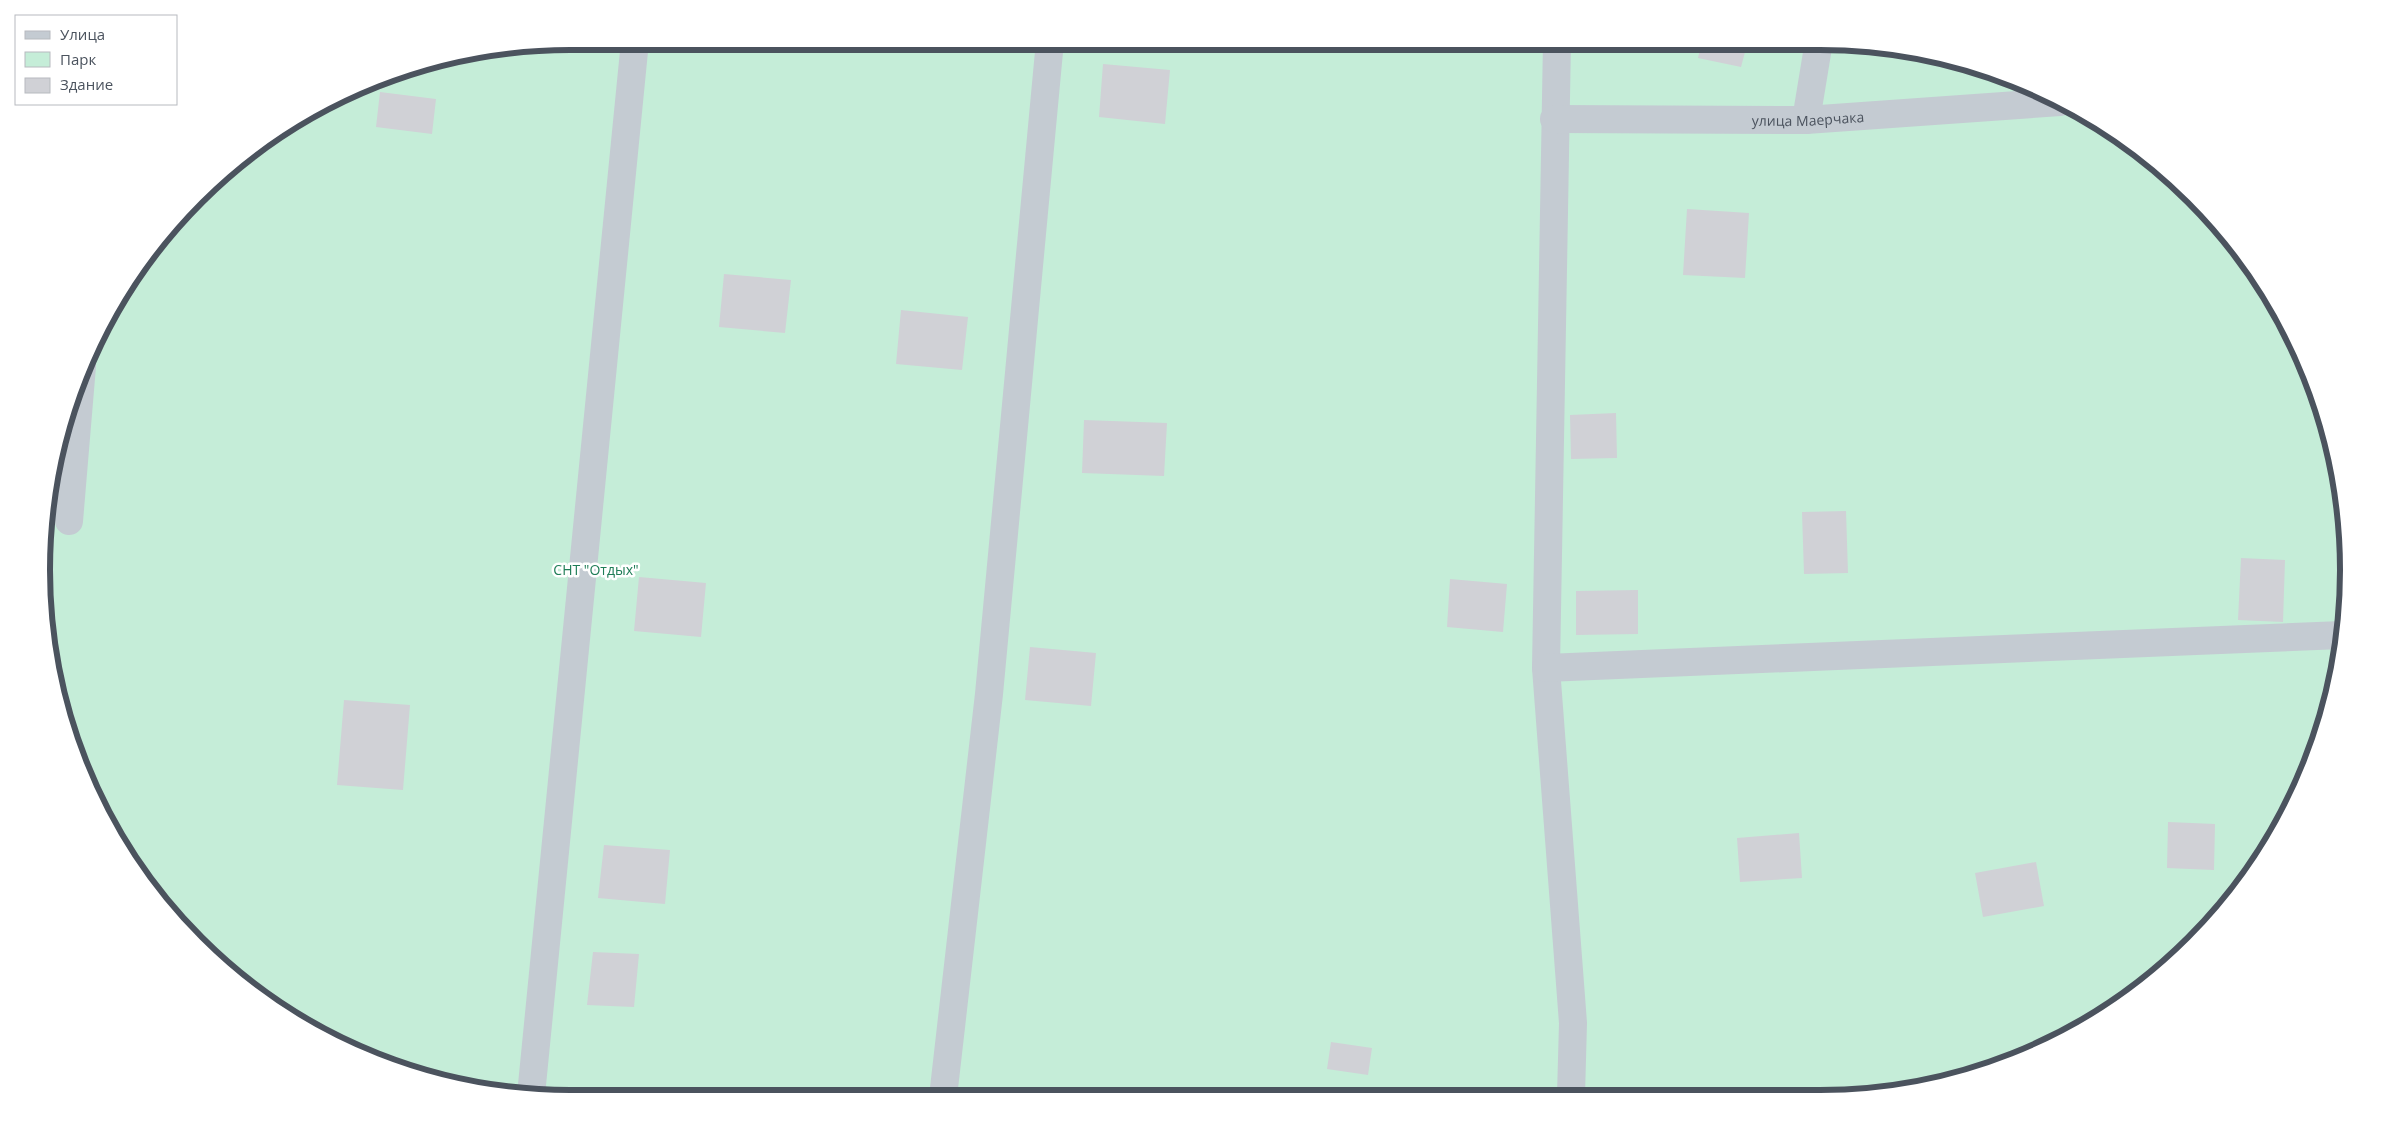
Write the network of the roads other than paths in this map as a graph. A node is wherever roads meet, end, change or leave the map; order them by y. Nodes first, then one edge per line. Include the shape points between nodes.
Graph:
1 (634, 50) edge
2 (1049, 50) edge
3 (1557, 50) edge
4 (1818, 50) edge
5 (2048, 103) edge
6 (1554, 119) junction
7 (1806, 120) junction
8 (79, 400) edge
9 (69, 521) dead end
10 (2336, 635) edge
11 (1546, 668) junction
12 (533, 1089) edge
13 (944, 1090) edge
14 (1571, 1090) edge

1 - 12 street
2 - 13 street via 989,694
3 - 6 street
4 - 7 street
5 - 7 street, улица Маерчака
6 - 7 street, улица Маерчака
6 - 11 street
8 - 9 street
10 - 11 street
11 - 14 street via 1573,1023

